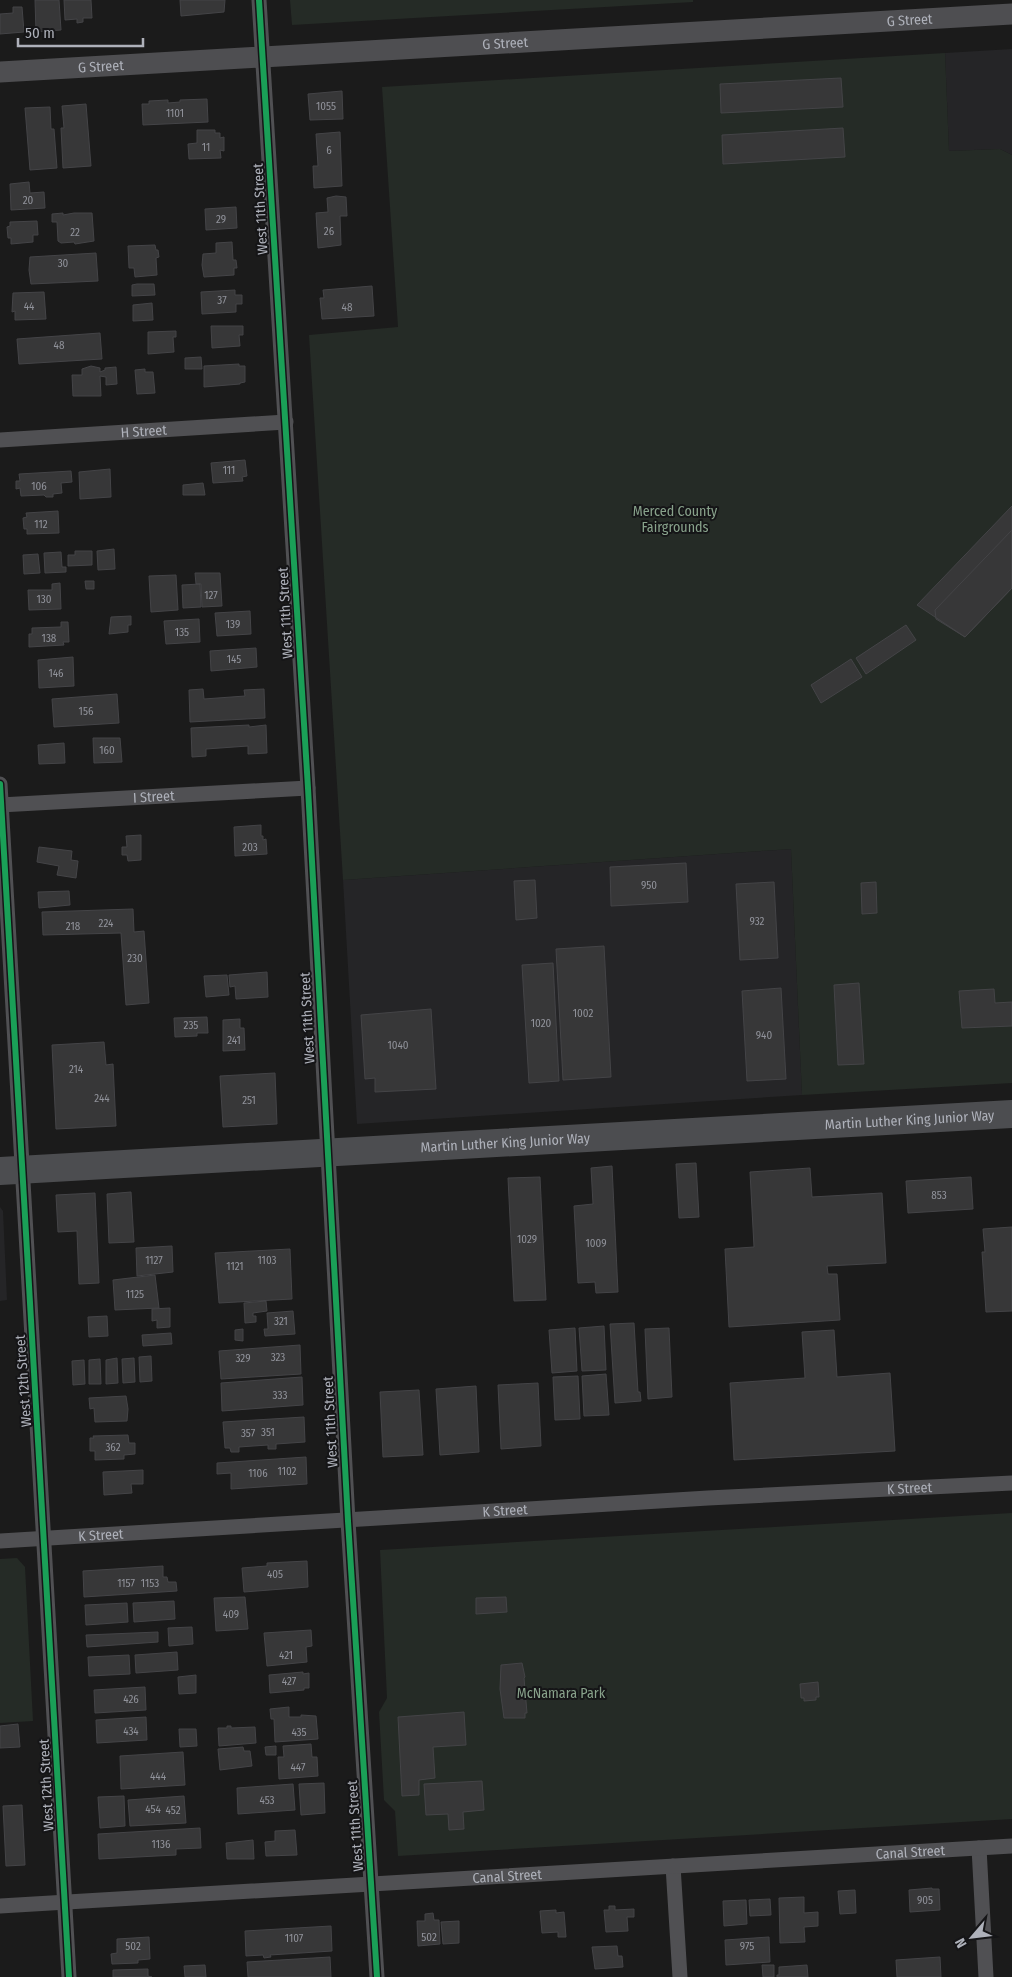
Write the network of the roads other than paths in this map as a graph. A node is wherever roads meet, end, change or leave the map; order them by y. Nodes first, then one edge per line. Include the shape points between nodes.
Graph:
1 (260, 0) edge
2 (1012, 14) edge
3 (264, 57) junction
4 (0, 72) edge
5 (286, 422) junction
6 (0, 440) edge
7 (0, 784) edge
8 (308, 788) junction
9 (1, 805) edge
10 (1012, 1114) edge
11 (327, 1153) junction
12 (11, 1170) edge
13 (1012, 1483) edge
14 (348, 1521) junction
15 (45, 1539) junction
16 (0, 1541) edge
17 (1012, 1846) edge
18 (979, 1848) junction
19 (673, 1866) junction
20 (372, 1883) junction
21 (65, 1900) junction
22 (0, 1906) edge
23 (70, 1977) edge
24 (377, 1977) edge
25 (680, 1977) edge
26 (986, 1977) edge

1 - 3 street, West 11th Street
2 - 3 main road, G Street
3 - 4 main road, G Street
3 - 5 street, West 11th Street
5 - 6 street, H Street
5 - 8 street, West 11th Street
7 - 9 street, West 12th Street
8 - 9 street, I Street
8 - 11 street, West 11th Street
9 - 12 street, West 12th Street
10 - 11 highway, Martin Luther King Junior Way
11 - 12 highway, Martin Luther King Junior Way
11 - 14 street, West 11th Street
12 - 15 street, West 12th Street
13 - 14 street, K Street
14 - 15 street, K Street
14 - 20 street, West 11th Street
15 - 16 street, K Street
15 - 21 street, West 12th Street
17 - 18 street, Canal Street
18 - 19 street, Canal Street
18 - 26 street
19 - 20 street, Canal Street
19 - 25 street
20 - 21 street, Canal Street
20 - 24 street, West 11th Street
21 - 22 street, Canal Street
21 - 23 street, West 12th Street

